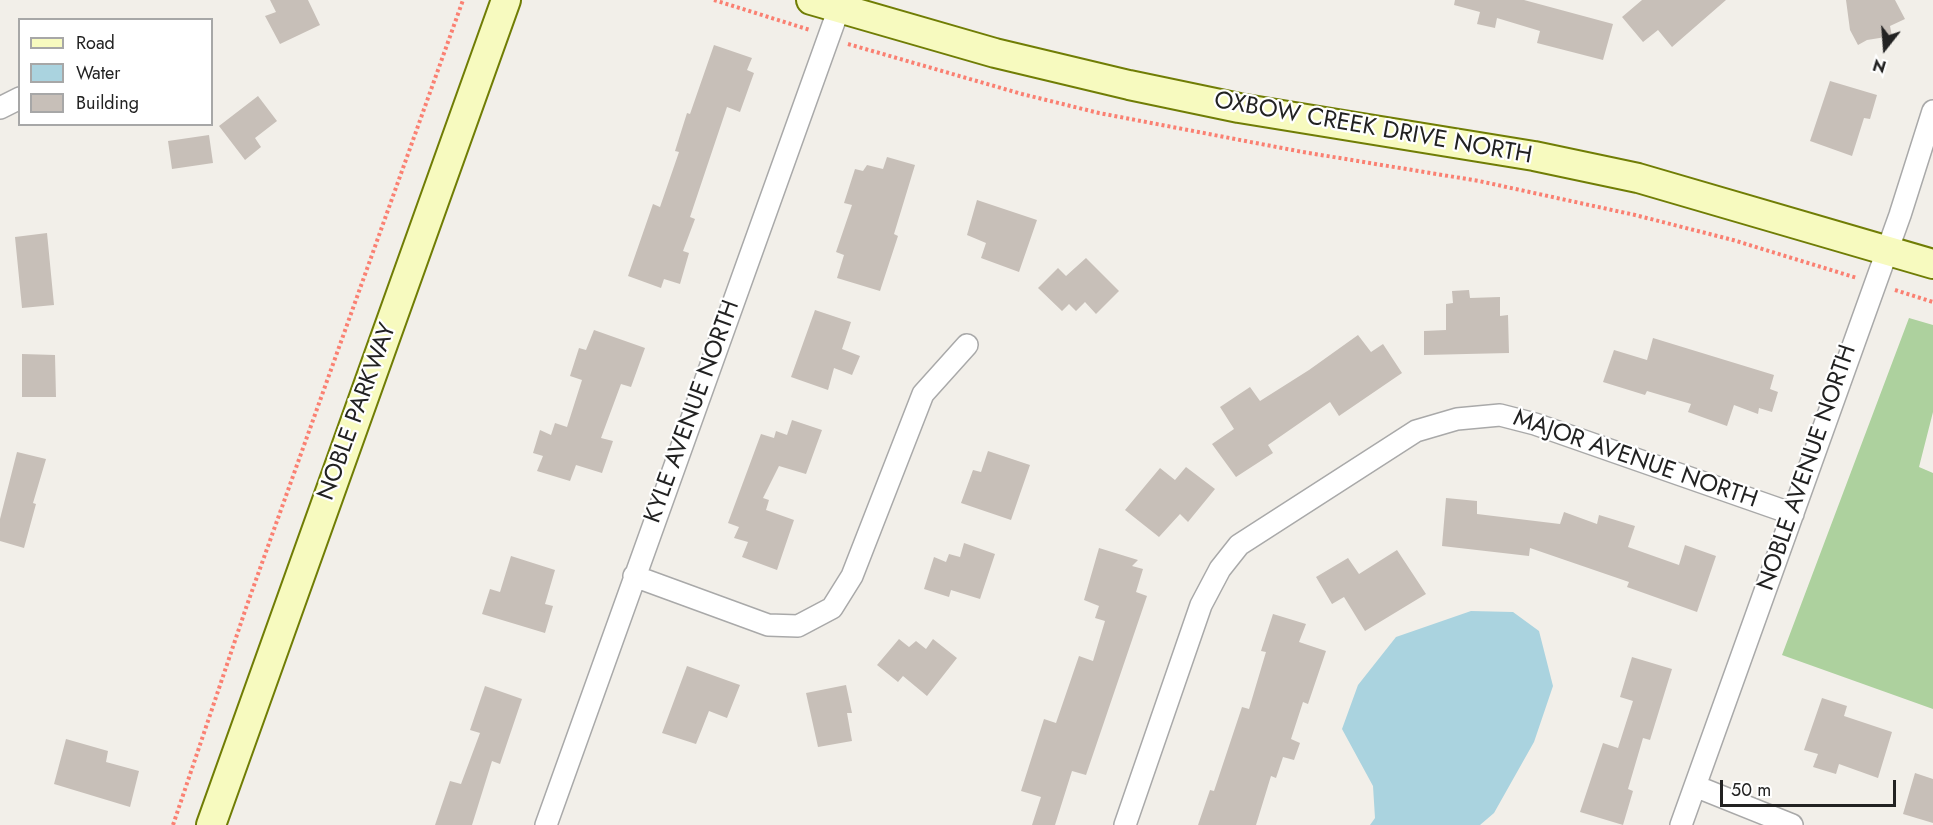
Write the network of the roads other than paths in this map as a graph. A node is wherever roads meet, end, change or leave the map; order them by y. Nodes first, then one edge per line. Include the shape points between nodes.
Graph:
1 (506, 0) edge
2 (811, 0) edge
3 (841, 4) edge
4 (18, 99) edge
5 (0, 108) edge
6 (1933, 111) edge
7 (1887, 250) junction
8 (1933, 264) edge
9 (967, 345) dead end
10 (1793, 514) junction
11 (634, 576) junction
12 (1695, 786) junction
13 (211, 825) edge
14 (546, 825) edge
15 (1125, 825) edge
16 (1681, 825) edge
17 (1792, 825) edge

1 - 13 street, NOBLE PARKWAY
2 - 3 street, OXBOW CREEK DRIVE NORTH
3 - 7 street, OXBOW CREEK DRIVE NORTH via 1064,70 1310,121 1534,156 1638,178
3 - 11 street, KYLE AVENUE NORTH
4 - 5 street
6 - 7 street, NOBLE AVENUE NORTH
7 - 8 street, OXBOW CREEK DRIVE NORTH
7 - 10 street, NOBLE AVENUE NORTH
9 - 11 street via 923,394 852,576 832,608 798,626 768,625
10 - 12 street, NOBLE AVENUE NORTH
10 - 15 street, MAJOR AVENUE NORTH via 1500,415 1457,419 1416,431 1239,545 1220,569 1202,605
11 - 14 street, KYLE AVENUE NORTH
12 - 16 street, NOBLE AVENUE NORTH
12 - 17 street

